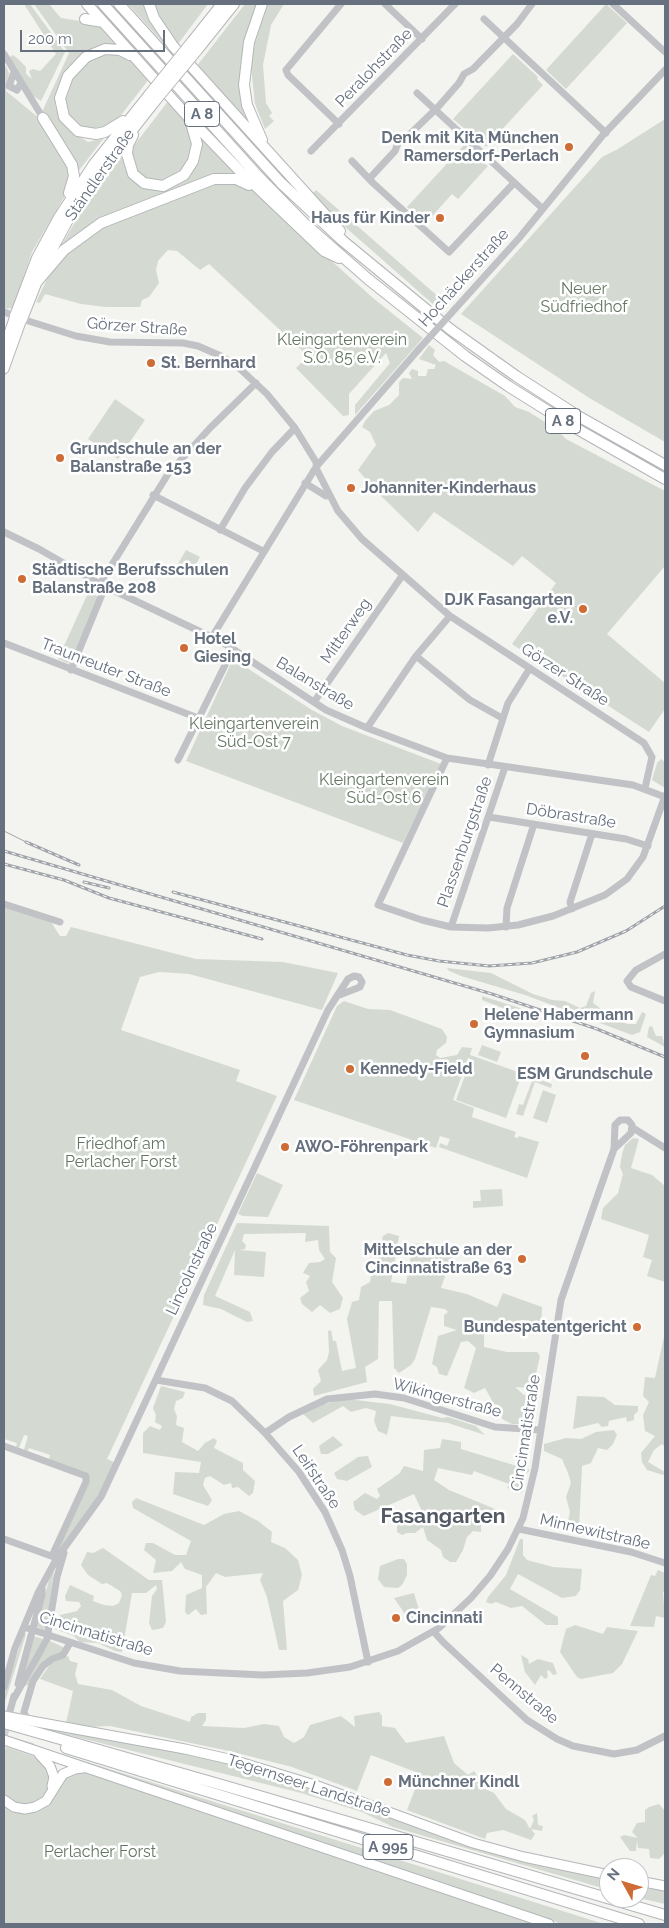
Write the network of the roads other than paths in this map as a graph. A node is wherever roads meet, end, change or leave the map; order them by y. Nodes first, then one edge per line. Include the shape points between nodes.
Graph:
1 (87, 4) edge
2 (103, 4) edge
3 (119, 4) edge
4 (149, 4) edge
5 (212, 4) edge
6 (222, 4) edge
7 (234, 4) edge
8 (262, 4) edge
9 (341, 4) edge
10 (385, 4) edge
11 (456, 4) edge
12 (532, 4) edge
13 (613, 4) edge
14 (85, 19) dead end
15 (484, 19) dead end
16 (210, 20) junction
17 (103, 22) junction
18 (503, 37) junction
19 (422, 38) junction
20 (194, 46) junction
21 (665, 52) edge
22 (4, 54) edge
23 (136, 60) junction
24 (665, 70) edge
25 (14, 72) junction
26 (21, 83) junction
27 (417, 93) dead end
28 (150, 99) junction
29 (434, 109) junction
30 (146, 113) junction
31 (43, 118) joint
32 (190, 119) junction
33 (339, 124) junction
34 (606, 132) junction
35 (311, 150) dead end
36 (272, 156) junction
37 (352, 161) dead end
38 (368, 179) junction
39 (514, 183) junction
40 (276, 206) junction
41 (542, 208) junction
42 (58, 219) junction
43 (343, 241) junction
44 (348, 262) junction
45 (35, 284) junction
46 (4, 312) edge
47 (19, 318) junction
48 (4, 348) edge
49 (4, 369) edge
50 (256, 383) junction
51 (295, 428) junction
52 (665, 465) edge
53 (316, 467) junction
54 (665, 479) edge
55 (305, 483) junction
56 (153, 495) junction
57 (329, 495) junction
58 (220, 530) junction
59 (4, 532) edge
60 (263, 551) junction
61 (402, 576) junction
62 (103, 585) junction
63 (450, 616) junction
64 (212, 636) junction
65 (4, 643) edge
66 (234, 649) junction
67 (416, 656) junction
68 (530, 668) junction
69 (71, 670) junction
70 (314, 702) junction
71 (198, 718) junction
72 (502, 718) junction
73 (368, 728) junction
74 (447, 758) junction
75 (178, 760) dead end
76 (488, 765) junction
77 (505, 767) junction
78 (645, 788) junction
79 (665, 797) edge
80 (489, 817) junction
81 (534, 824) junction
82 (592, 834) junction
83 (648, 846) junction
84 (4, 904) edge
85 (572, 909) junction
86 (60, 922) dead end
87 (451, 927) junction
88 (506, 927) junction
89 (665, 954) edge
90 (337, 996) dead end
91 (665, 1001) edge
92 (630, 1132) junction
93 (616, 1133) junction
94 (665, 1148) edge
95 (614, 1149) junction
96 (156, 1380) junction
97 (540, 1430) junction
98 (265, 1433) junction
99 (4, 1446) edge
100 (519, 1529) junction
101 (4, 1539) edge
102 (57, 1558) junction
103 (665, 1563) edge
104 (42, 1586) junction
105 (24, 1627) junction
106 (33, 1630) junction
107 (434, 1632) junction
108 (48, 1635) junction
109 (70, 1643) junction
110 (368, 1662) junction
111 (4, 1687) edge
112 (13, 1700) junction
113 (7, 1713) edge
114 (38, 1722) junction
115 (4, 1723) edge
116 (4, 1730) edge
117 (665, 1736) edge
118 (4, 1740) edge
119 (33, 1750) junction
120 (85, 1768) junction
121 (49, 1796) junction
122 (4, 1800) edge
123 (599, 1873) edge
124 (649, 1883) edge
125 (665, 1886) edge
126 (665, 1915) edge
127 (549, 1924) edge
128 (638, 1924) edge

1 - 17 highway
2 - 44 highway, A 8 via 259,177
3 - 43 highway, A 8 via 281,183
4 - 36 highway via 154,18 173,46
5 - 16 highway
6 - 16 highway, Ständlerstraße
7 - 20 highway, Ständlerstraße
8 - 36 highway via 249,42 244,85 252,122
9 - 33 street via 286,70
10 - 19 street
11 - 19 street, Peralohstraße
12 - 18 street
13 - 21 street
14 - 17 highway
15 - 18 street
16 - 20 highway, Ständlerstraße
17 - 23 highway
18 - 29 street via 473,69 464,74
18 - 34 street
19 - 33 street, Peralohstraße
20 - 28 highway, Ständlerstraße, bridge
22 - 25 street
23 - 28 highway via 126,52 114,49 86,58 68,76 62,88 60,107 71,126 78,131 96,134 113,128 137,104
23 - 32 highway
24 - 34 street, Hochäckerstraße
25 - 26 street
25 - 26 street via 9,86 17,90
26 - 31 street
27 - 29 street
28 - 30 highway, Ständlerstraße
28 - 42 highway, Ständlerstraße via 94,164
29 - 38 street via 409,135 399,140 395,151
29 - 39 street
30 - 32 highway via 128,145 128,159 139,180 156,186 176,181 193,161 197,144
30 - 45 highway, Ständlerstraße via 76,205
31 - 42 highway via 72,165 74,176
32 - 40 highway
33 - 35 street, Peralohstraße
34 - 41 street, Hochäckerstraße
36 - 43 highway via 340,230
37 - 38 street
38 - 39 street via 449,252
39 - 41 street
40 - 44 highway via 324,251
40 - 45 highway via 236,178 214,179 101,223 64,250
41 - 53 street, Hochäckerstraße, bridge
42 - 47 highway, Ständlerstraße via 38,258
43 - 52 highway, A 8 via 450,329 516,376 578,416
44 - 54 highway, A 8 via 399,305 494,376 572,426
45 - 47 highway, Ständlerstraße
46 - 47 street, Görzer Straße
47 - 48 main road, Ständlerstraße
47 - 49 main road, Ständlerstraße
47 - 50 street, Görzer Straße via 76,336 110,342 198,346 226,359
50 - 51 street, Görzer Straße
50 - 56 street via 195,444
51 - 53 street, Görzer Straße
51 - 58 street via 244,488
53 - 55 street, Hochäckerstraße
53 - 57 street, Görzer Straße
55 - 57 street
55 - 60 street, Hochäckerstraße
56 - 58 street
56 - 62 street
57 - 61 street, Görzer Straße via 347,524
58 - 60 street
59 - 62 street, Balanstraße
60 - 64 street, Hochäckerstraße
61 - 63 street, Görzer Straße
61 - 70 street, Mitterweg
62 - 64 street, Balanstraße
62 - 69 street
63 - 67 street
63 - 68 street, Görzer Straße
64 - 66 street, Balanstraße
65 - 69 street, Traunreuter Straße
66 - 70 street, Balanstraße
66 - 71 street
67 - 72 street via 470,700
67 - 73 street
68 - 72 street via 512,695
68 - 78 street, Görzer Straße via 648,747 652,762
69 - 71 street, Traunreuter Straße
70 - 73 street, Balanstraße
71 - 75 street
72 - 76 street
73 - 74 street, Balanstraße
74 - 76 street, Balanstraße
74 - 87 street via 378,905
76 - 77 street, Balanstraße
77 - 78 street, Balanstraße
77 - 80 street, Plassenburgstraße
78 - 79 street, Balanstraße
79 - 83 street
80 - 81 street, Döbrastraße
80 - 87 street, Plassenburgstraße
81 - 82 street, Döbrastraße
81 - 88 street via 507,908
82 - 83 street, Döbrastraße
82 - 85 street via 570,902
83 - 85 street via 636,868 617,888
84 - 86 street
85 - 88 street
87 - 88 street
89 - 91 street via 631,974 627,984
90 - 96 street, Lincolnstraße
92 - 93 street
92 - 93 street via 630,1121 622,1119 616,1124
92 - 94 street via 648,1137
92 - 95 street, Cincinnatistraße
93 - 95 street, Cincinnatistraße
95 - 97 street, Cincinnatistraße via 560,1300
96 - 98 street, Leifstraße via 205,1388 223,1395
96 - 102 street, Lincolnstraße via 101,1498
97 - 98 street, Wikingerstraße via 495,1427 404,1398 375,1394 327,1399
97 - 100 street, Cincinnatistraße via 531,1492
98 - 110 street, Leifstraße via 308,1484 339,1542 350,1576
99 - 102 street, Lincolnstraße via 86,1476
100 - 103 street, Minnewitstraße via 631,1552
100 - 107 street, Cincinnatistraße via 472,1598
101 - 102 street
102 - 104 street, Lincolnstraße
102 - 108 street, Lincolnstraße
104 - 105 street, Lincolnstraße
104 - 106 street, Lincolnstraße
105 - 106 street, Cincinnatistraße
105 - 111 street, Lincolnstraße
106 - 108 street, Cincinnatistraße
106 - 112 street, Lincolnstraße
107 - 110 street, Cincinnatistraße
107 - 117 street, Pennstraße via 527,1720 557,1739 573,1746 614,1754 637,1750
108 - 109 street, Cincinnatistraße
108 - 112 street, Lincolnstraße
109 - 110 street, Cincinnatistraße via 134,1663 220,1674 307,1673
109 - 114 street via 63,1655 43,1666 33,1681 26,1717
112 - 113 street
113 - 114 main road, Tegernseer Landstraße
114 - 123 main road, Tegernseer Landstraße via 233,1760 315,1785 473,1843
115 - 126 highway, A 995
116 - 128 highway, A 995
118 - 119 main road
119 - 120 main road
119 - 121 main road via 47,1762 52,1772
120 - 121 main road via 62,1774
120 - 127 main road
121 - 122 main road via 40,1805 25,1809
124 - 125 main road

